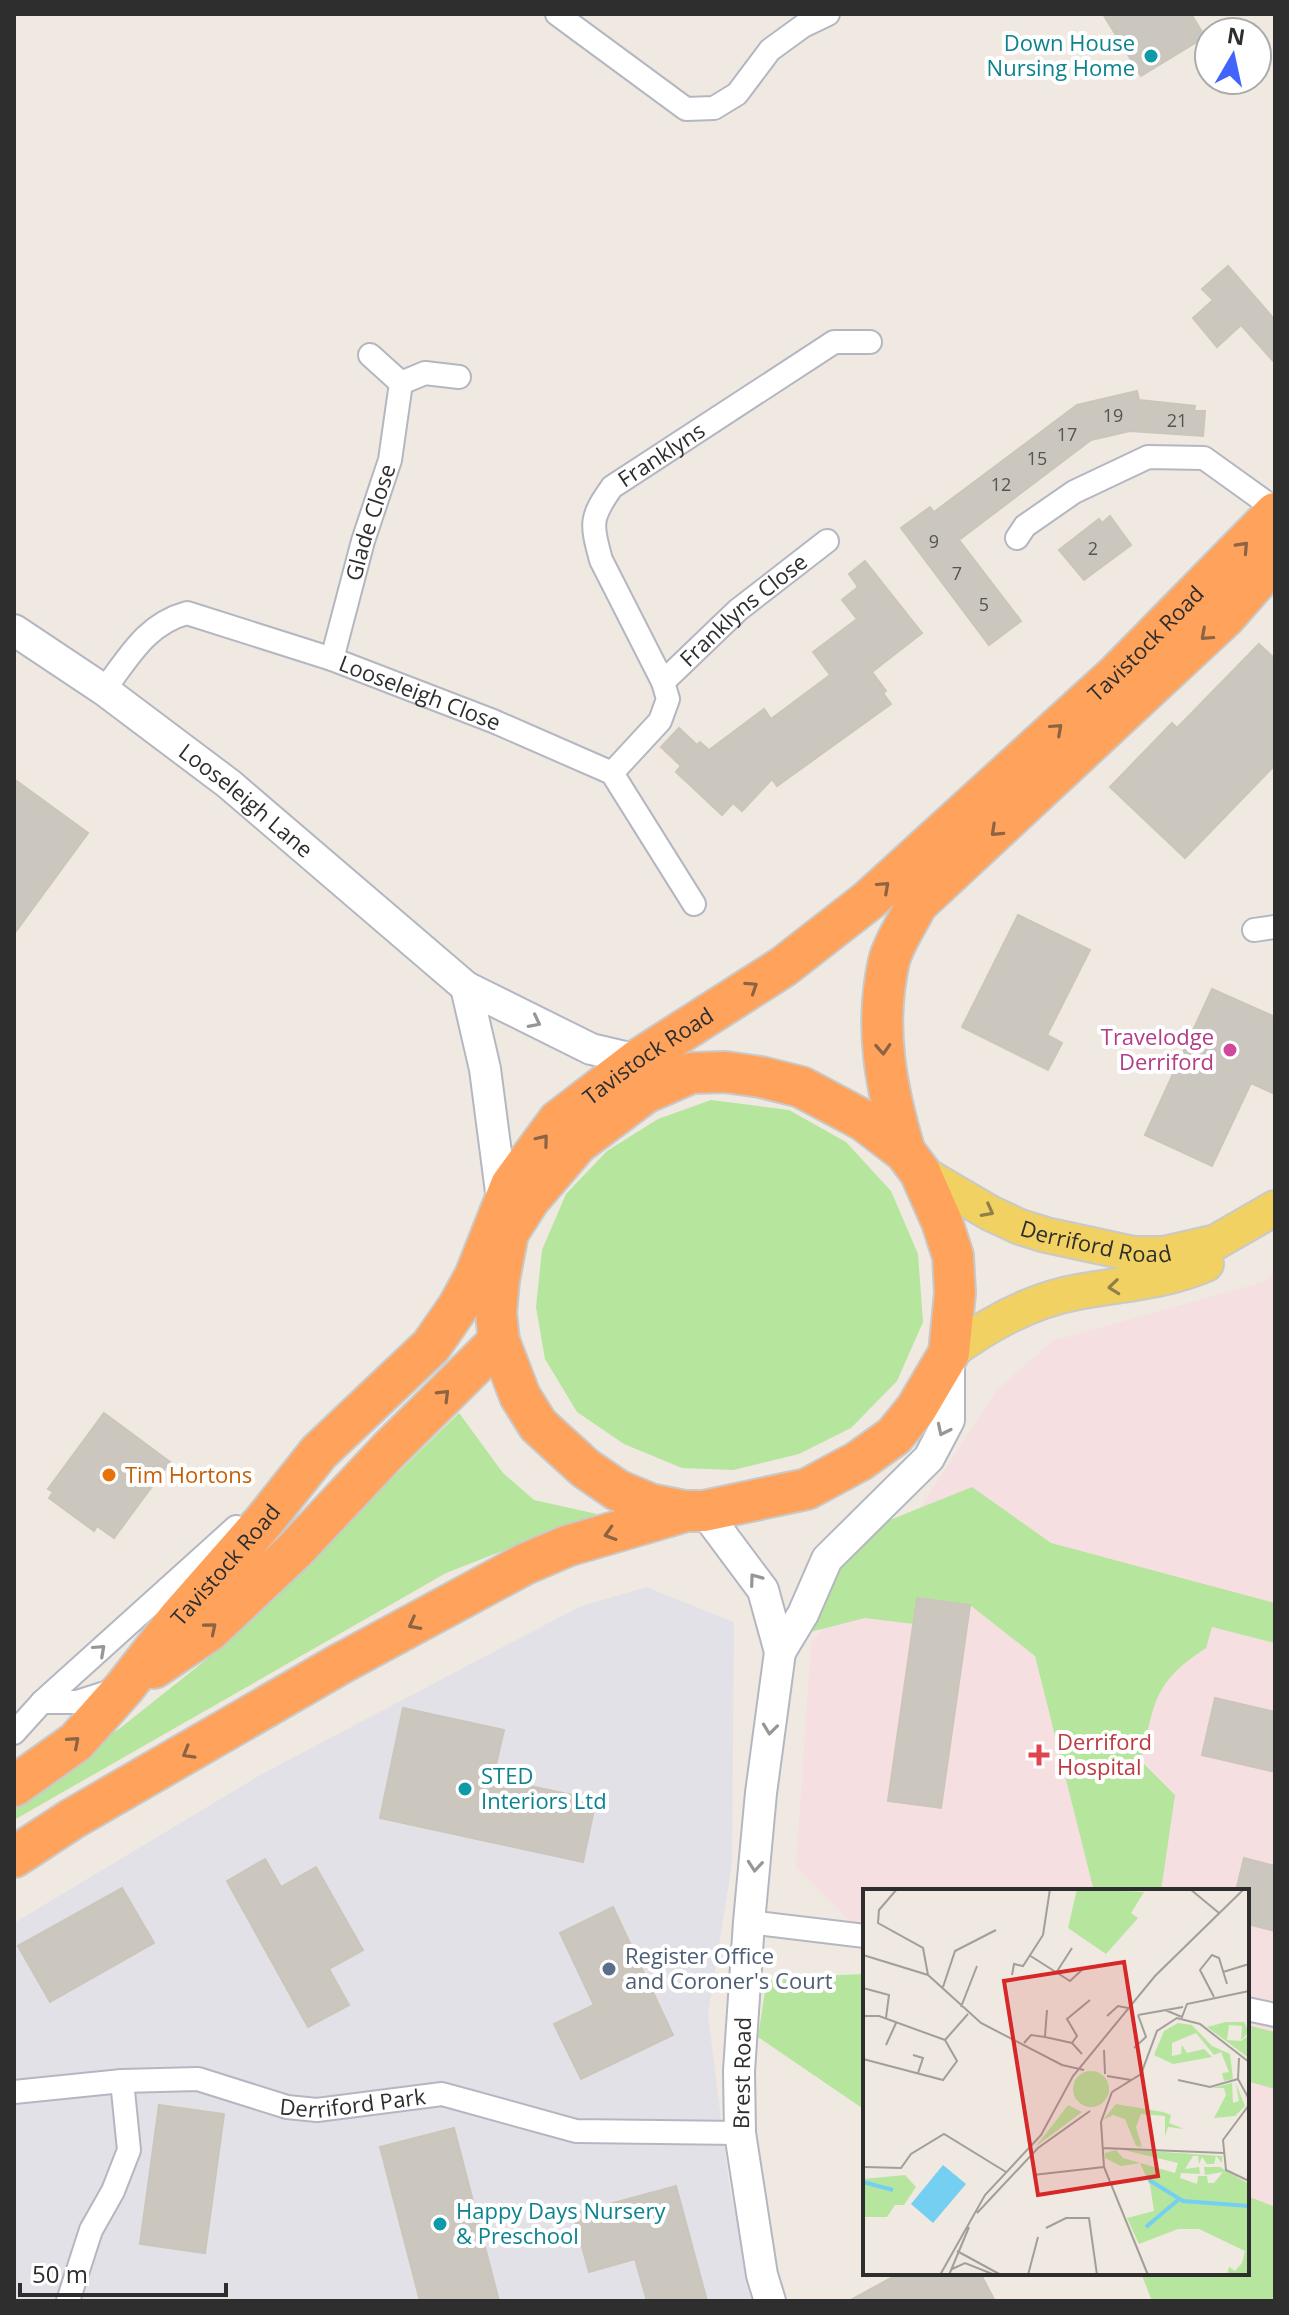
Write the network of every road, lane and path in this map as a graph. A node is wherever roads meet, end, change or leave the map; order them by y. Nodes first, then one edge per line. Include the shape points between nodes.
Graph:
1 (557, 14) edge
2 (824, 15) edge
3 (870, 342) dead end
4 (370, 355) dead end
5 (459, 377) dead end
6 (401, 383) junction
7 (1275, 511) edge
8 (1017, 538) dead end
9 (827, 541) dead end
10 (1275, 560) edge
11 (14, 630) edge
12 (332, 659) junction
13 (663, 682) junction
14 (104, 690) junction
15 (612, 773) junction
16 (694, 904) dead end
17 (466, 987) junction
18 (639, 1059) junction
19 (691, 1073) junction
20 (912, 1162) junction
21 (1275, 1208) edge
22 (506, 1219) junction
23 (1275, 1220) edge
24 (499, 1341) junction
25 (949, 1353) junction
26 (319, 1452) junction
27 (694, 1511) junction
28 (780, 1652) junction
29 (124, 1688) junction
30 (42, 1702) junction
31 (14, 1733) edge
32 (14, 1786) edge
33 (14, 1857) edge
34 (749, 1922) junction
35 (863, 1936) edge
36 (1249, 2009) edge
37 (1275, 2015) edge
38 (122, 2081) junction
39 (14, 2092) edge
40 (740, 2133) junction
41 (68, 2301) edge
42 (770, 2301) edge

1 - 2 street via 686,109 714,108 737,94 770,50
3 - 13 street, Franklyns via 834,342 612,487 594,513 601,560
4 - 6 street
5 - 6 street via 425,373
6 - 12 street, Glade Close via 390,460
7 - 8 street via 1204,458 1148,457 1074,492 1025,526
18 -> 7 highway, Tavistock Road via 783,967 869,900 1117,674
9 - 13 street, Franklyns Close via 738,610
10 -> 20 highway, Tavistock Road via 1225,617 917,904 890,958 881,1017 890,1104
11 - 14 street, Looseleigh Lane
12 - 14 street, Looseleigh Close via 187,613 155,627
12 - 15 street, Looseleigh Close
13 - 15 street via 668,699 660,721
14 - 17 street, Looseleigh Lane via 229,784
15 - 16 street
17 -> 18 street, Looseleigh Lane via 591,1049
17 - 22 street via 485,1069
18 - 19 street, Looseleigh Lane
22 -> 18 highway, Tavistock Road via 511,1185 558,1121
19 - 20 highway via 725,1072 801,1087 863,1120
19 - 22 highway via 645,1093 578,1143
20 -> 21 main road, Derriford Road via 1020,1227 1134,1254 1164,1254 1216,1242
20 - 25 highway, Tavistock Road via 953,1256
22 - 24 highway via 496,1313
22 - 26 highway, Tavistock Road via 431,1346
23 -> 25 main road, Derriford Road via 1190,1271 1054,1297 975,1334
24 - 27 highway via 520,1396 538,1425 585,1468 650,1504
29 -> 24 highway, Tavistock Road via 209,1631
25 - 27 highway via 894,1436 859,1461 807,1489
25 -> 28 street, Brest Road via 949,1420 929,1458 827,1559
26 - 29 highway, Tavistock Road
30 -> 26 street
28 -> 27 street, Brest Road via 763,1590
27 -> 33 highway via 567,1546 525,1564 340,1664
28 -> 34 street, Brest Road
29 - 30 street, Tavistock Road via 77,1702
32 -> 29 highway, Tavistock Road via 76,1742
30 - 31 street
34 - 35 street
34 - 40 street, Brest Road
36 - 37 street
38 - 39 street, Derriford Park
38 - 40 street, Derriford Park via 198,2079 287,2107 317,2110 442,2094 576,2131
38 - 41 street via 129,2150 91,2230
40 - 42 street, Brest Road

